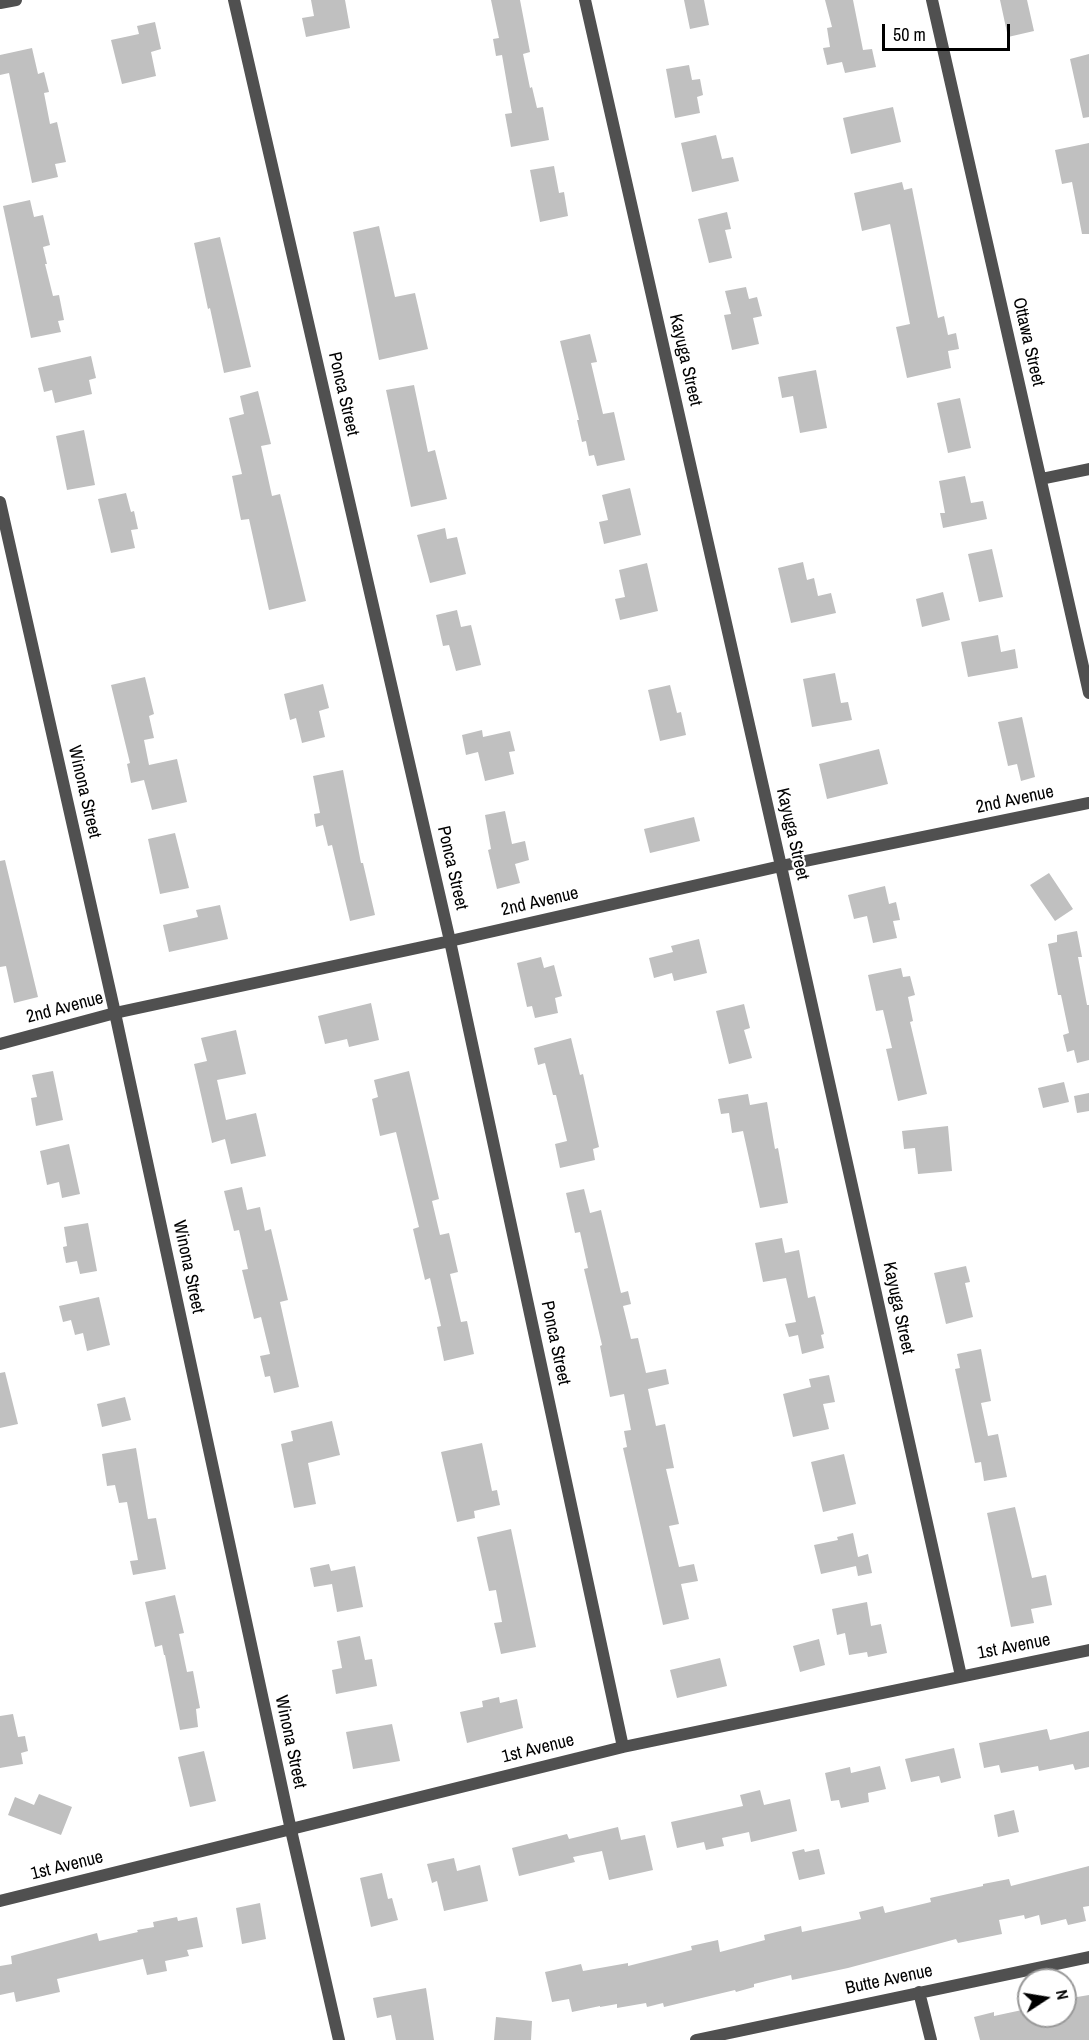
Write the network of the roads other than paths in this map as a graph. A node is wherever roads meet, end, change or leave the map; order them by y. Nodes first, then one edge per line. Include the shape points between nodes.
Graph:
1 (16, 0) edge
2 (234, 0) edge
3 (585, 0) edge
4 (932, 0) edge
5 (0, 3) edge
6 (1089, 469) edge
7 (1041, 479) junction
8 (0, 502) edge
9 (1089, 693) edge
10 (1089, 803) edge
11 (781, 866) junction
12 (450, 941) junction
13 (116, 1013) junction
14 (0, 1044) edge
15 (1089, 1650) edge
16 (961, 1676) junction
17 (623, 1747) junction
18 (291, 1830) junction
19 (0, 1901) edge
20 (1089, 1957) edge
21 (919, 1992) junction
22 (339, 2040) edge
23 (696, 2040) edge
24 (931, 2040) edge

1 - 5 street
2 - 12 street, Ponca Street
3 - 11 street, Kayuga Street
4 - 7 street, Ottawa Street
6 - 7 street
7 - 9 street, Ottawa Street
8 - 13 street, Winona Street
10 - 11 street, 2nd Avenue
11 - 12 street, 2nd Avenue
11 - 16 street, Kayuga Street
12 - 13 street, 2nd Avenue
12 - 17 street, Ponca Street
13 - 14 street, 2nd Avenue
13 - 18 street, Winona Street
15 - 16 street, 1st Avenue
16 - 17 street, 1st Avenue
17 - 18 street, 1st Avenue
18 - 19 street, 1st Avenue
18 - 22 street, Winona Street
20 - 21 street, Butte Avenue
21 - 23 street, Butte Avenue
21 - 24 street

